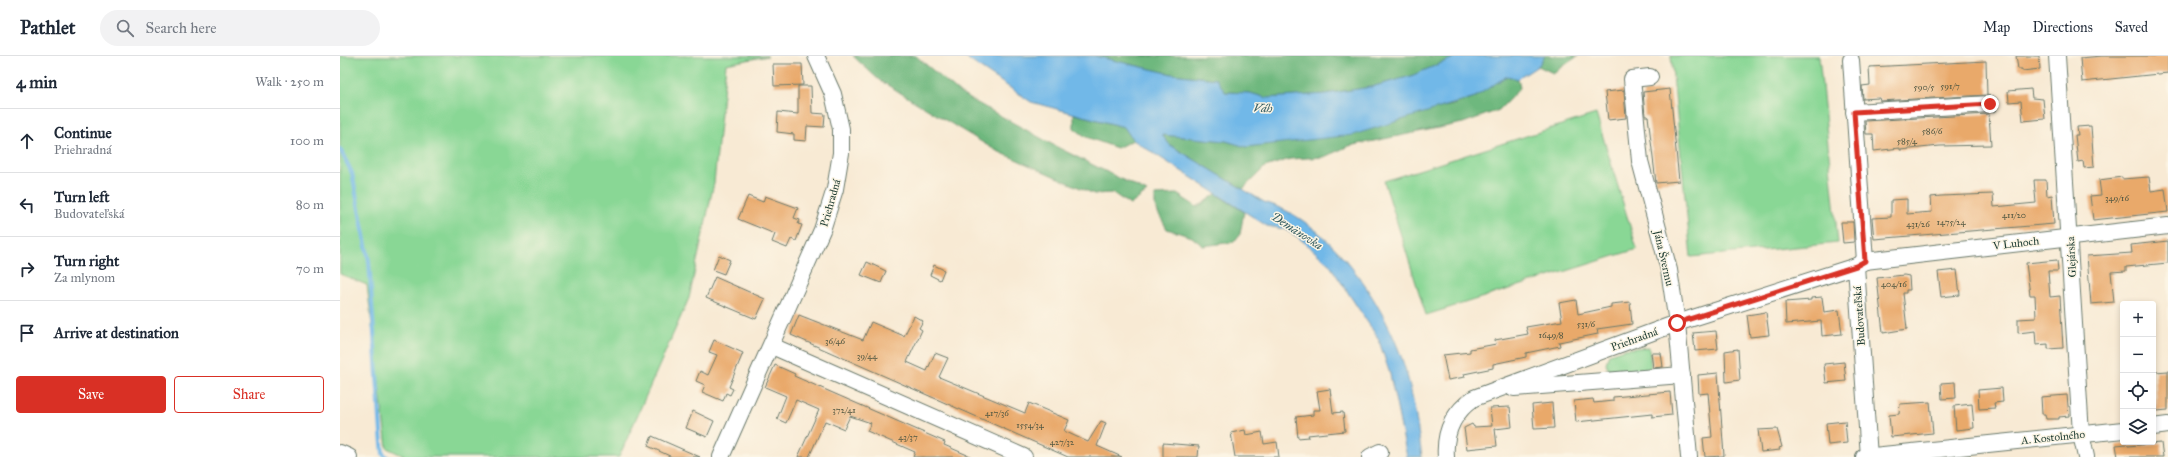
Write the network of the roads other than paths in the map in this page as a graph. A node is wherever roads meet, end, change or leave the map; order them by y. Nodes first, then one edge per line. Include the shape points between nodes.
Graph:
1 (816, 56) edge
2 (2058, 56) edge
3 (1851, 60) dead end
4 (1650, 77) dead end
5 (1990, 104) dead end
6 (1854, 112) junction
7 (2168, 226) edge
8 (2070, 237) junction
9 (1860, 264) junction
10 (1677, 323) junction
11 (772, 346) junction
12 (1682, 375) junction
13 (1494, 389) junction
14 (2168, 425) edge
15 (2156, 427) edge
16 (2120, 430) edge
17 (2081, 434) junction
18 (340, 453) edge
19 (349, 457) edge
20 (721, 457) edge
21 (1024, 457) edge
22 (1446, 457) edge
23 (1690, 457) edge
24 (1864, 457) edge
25 (1869, 457) edge
26 (2086, 457) edge

1 - 11 street, Priehradná via 833,94 840,120 840,166 824,224
2 - 8 street, Glejárska
3 - 6 street, Budovateľská
4 - 10 street, Jána Švermu via 1632,79 1640,161 1669,270
5 - 6 street
6 - 9 street, Budovateľská
7 - 8 street, V Luhoch
8 - 9 street, V Luhoch
8 - 17 street, Glejárska
9 - 10 street, Priehradná
9 - 25 street, Budovateľská
10 - 12 street, Jána Švermu
10 - 13 street, Priehradná
11 - 20 street, Priehradná via 768,349
11 - 21 street
12 - 13 street
12 - 23 street, Jána Švermu
13 - 22 street, Priehradná via 1461,407 1450,428
14 - 15 street
16 - 17 street, A. Kostolného
17 - 25 street, A. Kostolného
17 - 26 street, Glejárska
18 - 19 street
24 - 25 street, A. Kostolného

